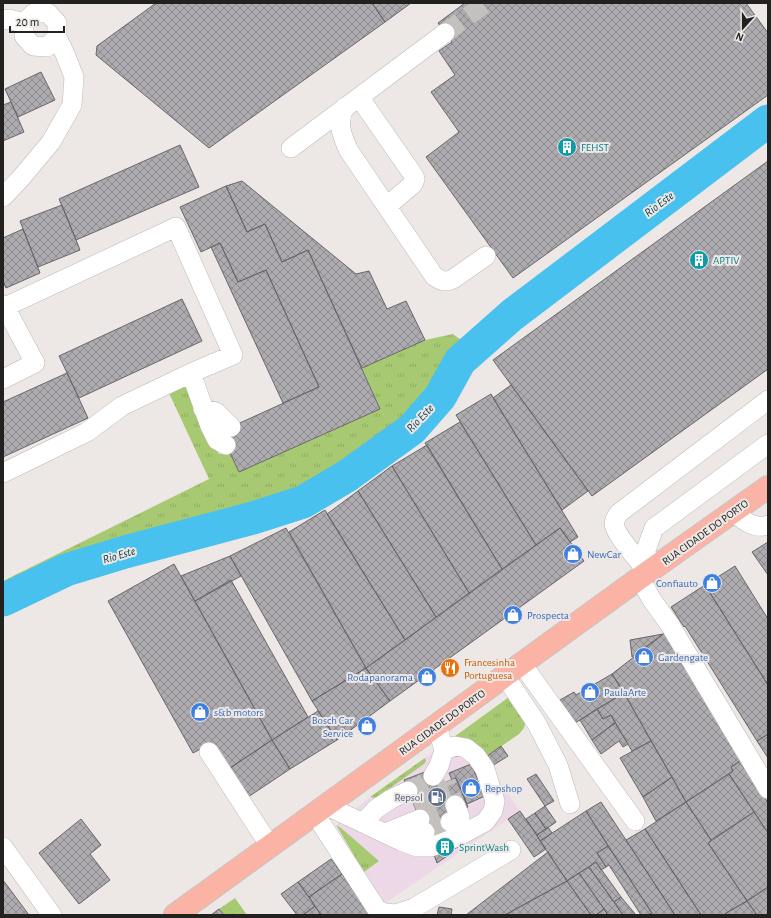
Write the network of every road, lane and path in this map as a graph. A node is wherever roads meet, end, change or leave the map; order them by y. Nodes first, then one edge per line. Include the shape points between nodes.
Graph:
1 (51, 8) edge
2 (3, 20) edge
3 (24, 23) junction
4 (445, 33) tunnel mouth
5 (57, 37) junction
6 (352, 102) junction
7 (291, 148) dead end
8 (4, 195) edge
9 (387, 206) junction
10 (486, 256) dead end
11 (4, 306) edge
12 (191, 373) junction
13 (3, 378) edge
14 (768, 400) edge
15 (229, 436) dead end
16 (768, 444) edge
17 (3, 473) edge
18 (768, 487) edge
19 (733, 512) junction
20 (768, 525) edge
21 (644, 575) junction
22 (514, 670) junction
23 (437, 726) junction
24 (209, 752) dead end
25 (768, 789) edge
26 (570, 804) dead end
27 (321, 810) junction
28 (635, 821) dead end
29 (363, 823) junction
30 (393, 837) junction
31 (270, 846) junction
32 (3, 847) edge
33 (511, 850) dead end
34 (52, 915) edge
35 (176, 915) edge

1 - 3 street via 34,13
1 - 5 street via 57,23
2 - 3 street
3 - 5 street via 24,36 33,46 47,47
4 - 6 street
5 - 8 street via 74,77 72,105 51,142 22,178
6 - 7 street
6 - 9 street via 341,113 344,140
6 - 9 street via 414,176 414,184
9 - 10 street via 434,276 440,280 448,282
11 - 12 street via 176,228 233,355
11 - 13 street via 35,363
12 - 15 street via 203,409 218,440
12 - 17 street via 122,406 87,432
14 - 21 street via 619,512 614,520 615,527
16 - 21 street via 654,528 646,550
18 - 19 main road, RUA CIDADE DO PORTO
19 - 20 street via 756,526
19 - 21 main road, RUA CIDADE DO PORTO
21 - 22 main road, RUA CIDADE DO PORTO
21 - 25 street via 652,600 670,625
22 - 23 main road, RUA CIDADE DO PORTO
22 - 26 street via 558,765
22 - 28 street
23 - 27 main road, RUA CIDADE DO PORTO
23 - 30 street via 440,769 455,746 466,748 476,756 485,769 495,801 493,811 485,822 431,847 417,846
24 - 31 street
27 - 29 street
27 - 31 main road, RUA CIDADE DO PORTO
27 - 33 street via 376,908 384,914 396,914 414,908
29 - 30 street
29 - 30 street via 376,809 391,799 416,811
31 - 35 main road, RUA CIDADE DO PORTO
32 - 34 street

